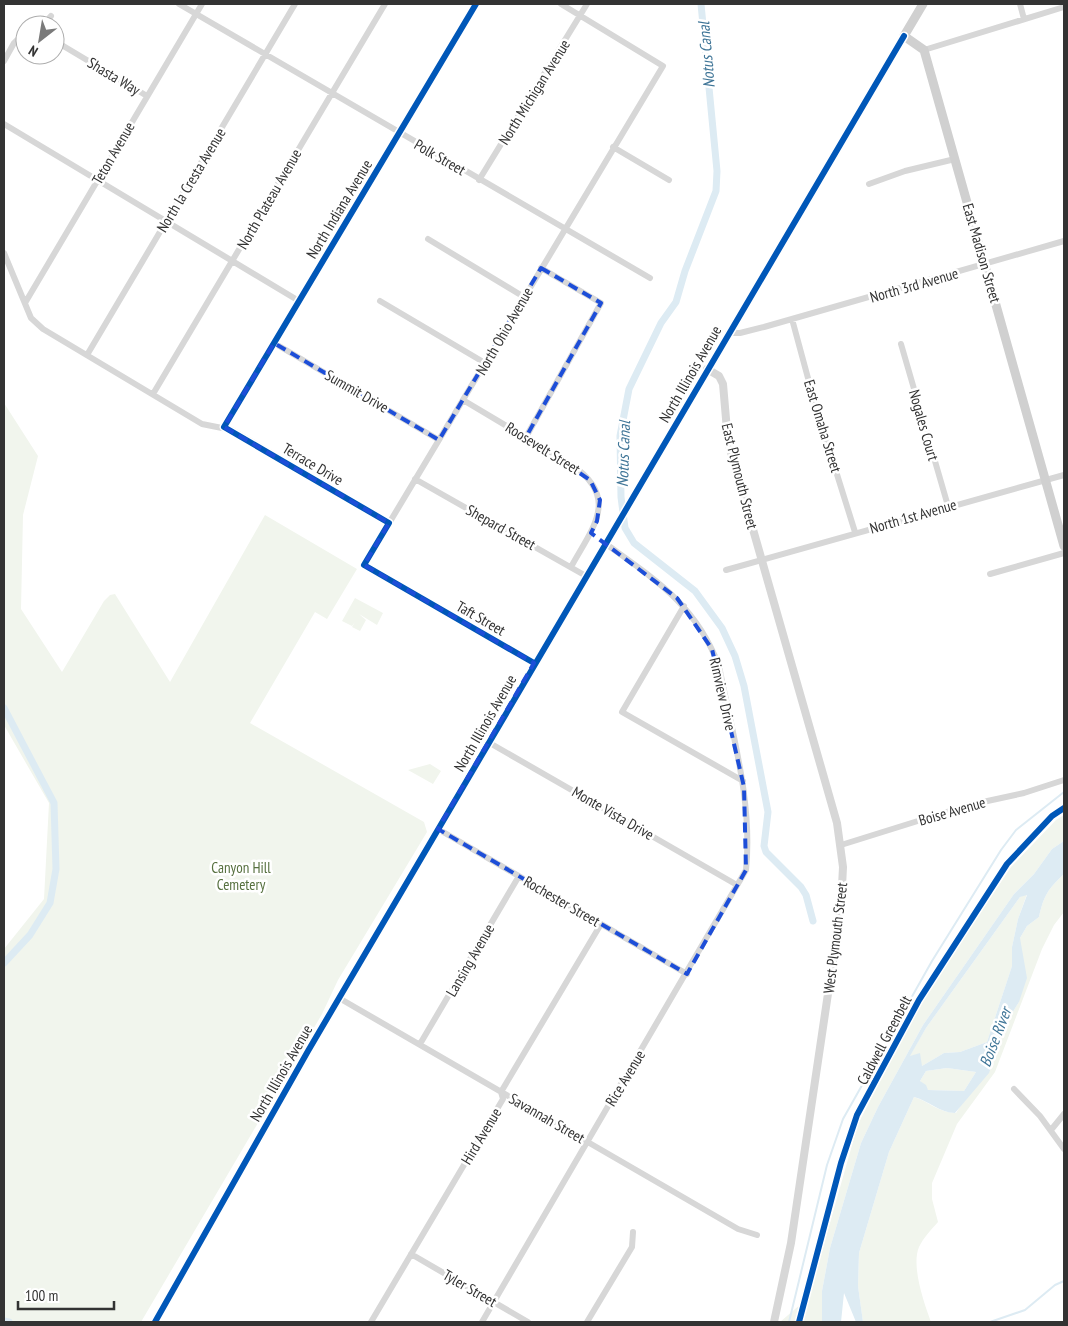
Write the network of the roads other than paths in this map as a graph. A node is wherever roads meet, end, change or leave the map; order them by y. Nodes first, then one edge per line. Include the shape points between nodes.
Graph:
1 (179, 4) edge
2 (202, 4) edge
3 (296, 4) edge
4 (385, 4) edge
5 (476, 4) edge
6 (561, 4) edge
7 (587, 4) edge
8 (923, 4) edge
9 (1020, 4) edge
10 (1064, 7) edge
11 (196, 14) junction
12 (580, 15) junction
13 (1024, 18) junction
14 (904, 36) junction
15 (15, 42) edge
16 (65, 47) edge
17 (924, 50) junction
18 (265, 54) junction
19 (4, 61) edge
20 (331, 93) junction
21 (147, 96) junction
22 (4, 124) edge
23 (398, 133) junction
24 (614, 147) junction
25 (955, 159) junction
26 (97, 180) junction
27 (479, 180) junction
28 (669, 180) dead end
29 (869, 184) dead end
30 (167, 222) junction
31 (564, 229) junction
32 (428, 239) dead end
33 (1064, 241) edge
34 (4, 253) edge
35 (232, 261) junction
36 (985, 264) junction
37 (541, 268) junction
38 (650, 278) dead end
39 (524, 297) junction
40 (299, 301) junction
41 (380, 301) dead end
42 (25, 303) junction
43 (792, 319) junction
44 (728, 333) junction
45 (274, 343) junction
46 (901, 344) dead end
47 (87, 355) junction
48 (485, 363) junction
49 (707, 369) junction
50 (154, 394) junction
51 (463, 400) junction
52 (224, 427) junction
53 (526, 437) junction
54 (439, 440) junction
55 (1064, 474) edge
56 (415, 479) junction
57 (1046, 480) junction
58 (948, 506) junction
59 (388, 523) junction
60 (855, 532) junction
61 (606, 544) junction
62 (1064, 546) edge
63 (1064, 553) edge
64 (762, 560) junction
65 (571, 566) junction
66 (726, 570) dead end
67 (990, 574) dead end
68 (586, 576) junction
69 (416, 595) joint
70 (684, 606) junction
71 (534, 663) junction
72 (488, 742) junction
73 (1064, 780) edge
74 (743, 781) junction
75 (438, 829) junction
76 (746, 829) joint
77 (841, 845) junction
78 (519, 876) junction
79 (737, 885) junction
80 (601, 924) junction
81 (687, 974) junction
82 (339, 998) junction
83 (420, 1044) junction
84 (1014, 1089) dead end
85 (502, 1092) junction
86 (1064, 1114) edge
87 (1051, 1130) junction
88 (587, 1142) junction
89 (1064, 1149) edge
90 (633, 1232) dead end
91 (757, 1235) dead end
92 (411, 1254) junction
93 (494, 1302) junction
94 (155, 1322) edge
95 (370, 1322) edge
96 (482, 1322) edge
97 (528, 1322) edge
98 (587, 1322) edge
99 (774, 1322) edge

1 - 11 street, Polk Street
2 - 11 street, Teton Avenue
3 - 18 street, North la Cresta Avenue
4 - 20 street, North Plateau Avenue
5 - 23 street, North Indiana Avenue
6 - 12 street
7 - 12 street, North Michigan Avenue
8 - 14 main road, North Illinois Avenue
9 - 13 street
10 - 13 street
11 - 18 street, Polk Street
11 - 21 street, Teton Avenue
12 - 24 street, North Ohio Avenue via 663,66
12 - 27 street, North Michigan Avenue
13 - 17 street
14 - 17 main road
14 - 44 street, North Illinois Avenue
15 - 19 street
16 - 21 street, Shasta Way
17 - 25 main road, East Madison Street
18 - 20 street, Polk Street
18 - 30 street, North la Cresta Avenue
20 - 23 street, Polk Street
20 - 35 street, North Plateau Avenue
21 - 26 street, Teton Avenue
22 - 26 street
23 - 27 street, Polk Street
23 - 40 street, North Indiana Avenue
24 - 28 street
24 - 31 street, North Ohio Avenue
25 - 29 street
25 - 36 main road, East Madison Street
26 - 30 street
26 - 42 street, Teton Avenue
27 - 31 street, Polk Street
30 - 35 street
30 - 47 street, North la Cresta Avenue
31 - 37 street, North Ohio Avenue
31 - 38 street, Polk Street
32 - 39 street
33 - 36 street, North 3rd Avenue
34 - 42 street, Terrace Drive
35 - 40 street
35 - 50 street, North Plateau Avenue
36 - 43 street, North 3rd Avenue
36 - 57 main road, East Madison Street
37 - 39 street, North Ohio Avenue
37 - 53 street via 601,303
39 - 48 street, North Ohio Avenue
40 - 45 street, North Indiana Avenue
41 - 48 street
42 - 47 street, Terrace Drive via 31,318 43,329
43 - 44 street, North Illinois Avenue via 740,333
43 - 60 street, East Omaha Street
44 - 49 street, North Illinois Avenue
45 - 52 street, North Indiana Avenue
45 - 54 street, Summit Drive
46 - 58 street, Nogales Court
47 - 50 street, Terrace Drive
48 - 51 street, North Ohio Avenue
49 - 61 street, North Illinois Avenue
49 - 64 street, East Plymouth Street via 719,376 723,384 728,442
50 - 52 street, Terrace Drive via 202,424
51 - 53 street, Roosevelt Street
51 - 54 street, North Ohio Avenue
52 - 59 street, Terrace Drive
53 - 65 street, Roosevelt Street via 584,473 600,500 597,521
54 - 56 street, North Ohio Avenue
55 - 57 street, North 1st Avenue
56 - 59 street, North Ohio Avenue
56 - 65 street, Shepard Street
57 - 58 street, North 1st Avenue
57 - 62 main road, East Madison Street
58 - 60 street, North 1st Avenue
59 - 69 street, North Ohio Avenue via 364,565
60 - 64 street, North 1st Avenue
61 - 68 street, North Illinois Avenue
61 - 70 street, Rimview Drive
63 - 67 street
64 - 66 street, North 1st Avenue
64 - 77 street, West Plymouth Street via 833,804
65 - 68 street, Shepard Street
68 - 71 street, North Illinois Avenue
69 - 71 street, Taft Street
70 - 74 street, Rimview Drive via 712,649 719,666
70 - 74 street via 622,712
71 - 72 street, North Illinois Avenue
72 - 75 street, North Illinois Avenue
72 - 79 street, Monte Vista Drive
73 - 77 street, Boise Avenue via 969,805
74 - 76 street, Rimview Drive
75 - 78 street, Rochester Street
75 - 82 street, North Illinois Avenue
76 - 79 street, Rice Avenue via 746,870
77 - 99 street, West Plymouth Street via 841,906 791,1242
78 - 80 street, Rochester Street
78 - 83 street, Lansing Avenue
79 - 81 street, Rice Avenue
80 - 81 street, Rochester Street
80 - 85 street, Hird Avenue
81 - 88 street, Rice Avenue
82 - 83 street, Savannah Street
82 - 94 street, North Illinois Avenue
83 - 85 street, Savannah Street
84 - 87 street
85 - 88 street, Savannah Street
85 - 92 street, Hird Avenue via 503,1099
86 - 87 street
87 - 89 street
88 - 91 street, Savannah Street via 738,1229
88 - 93 street, Rice Avenue
90 - 98 street via 632,1247
92 - 93 street, Tyler Street
92 - 95 street, Hird Avenue
93 - 96 street, Rice Avenue
93 - 97 street, Tyler Street

